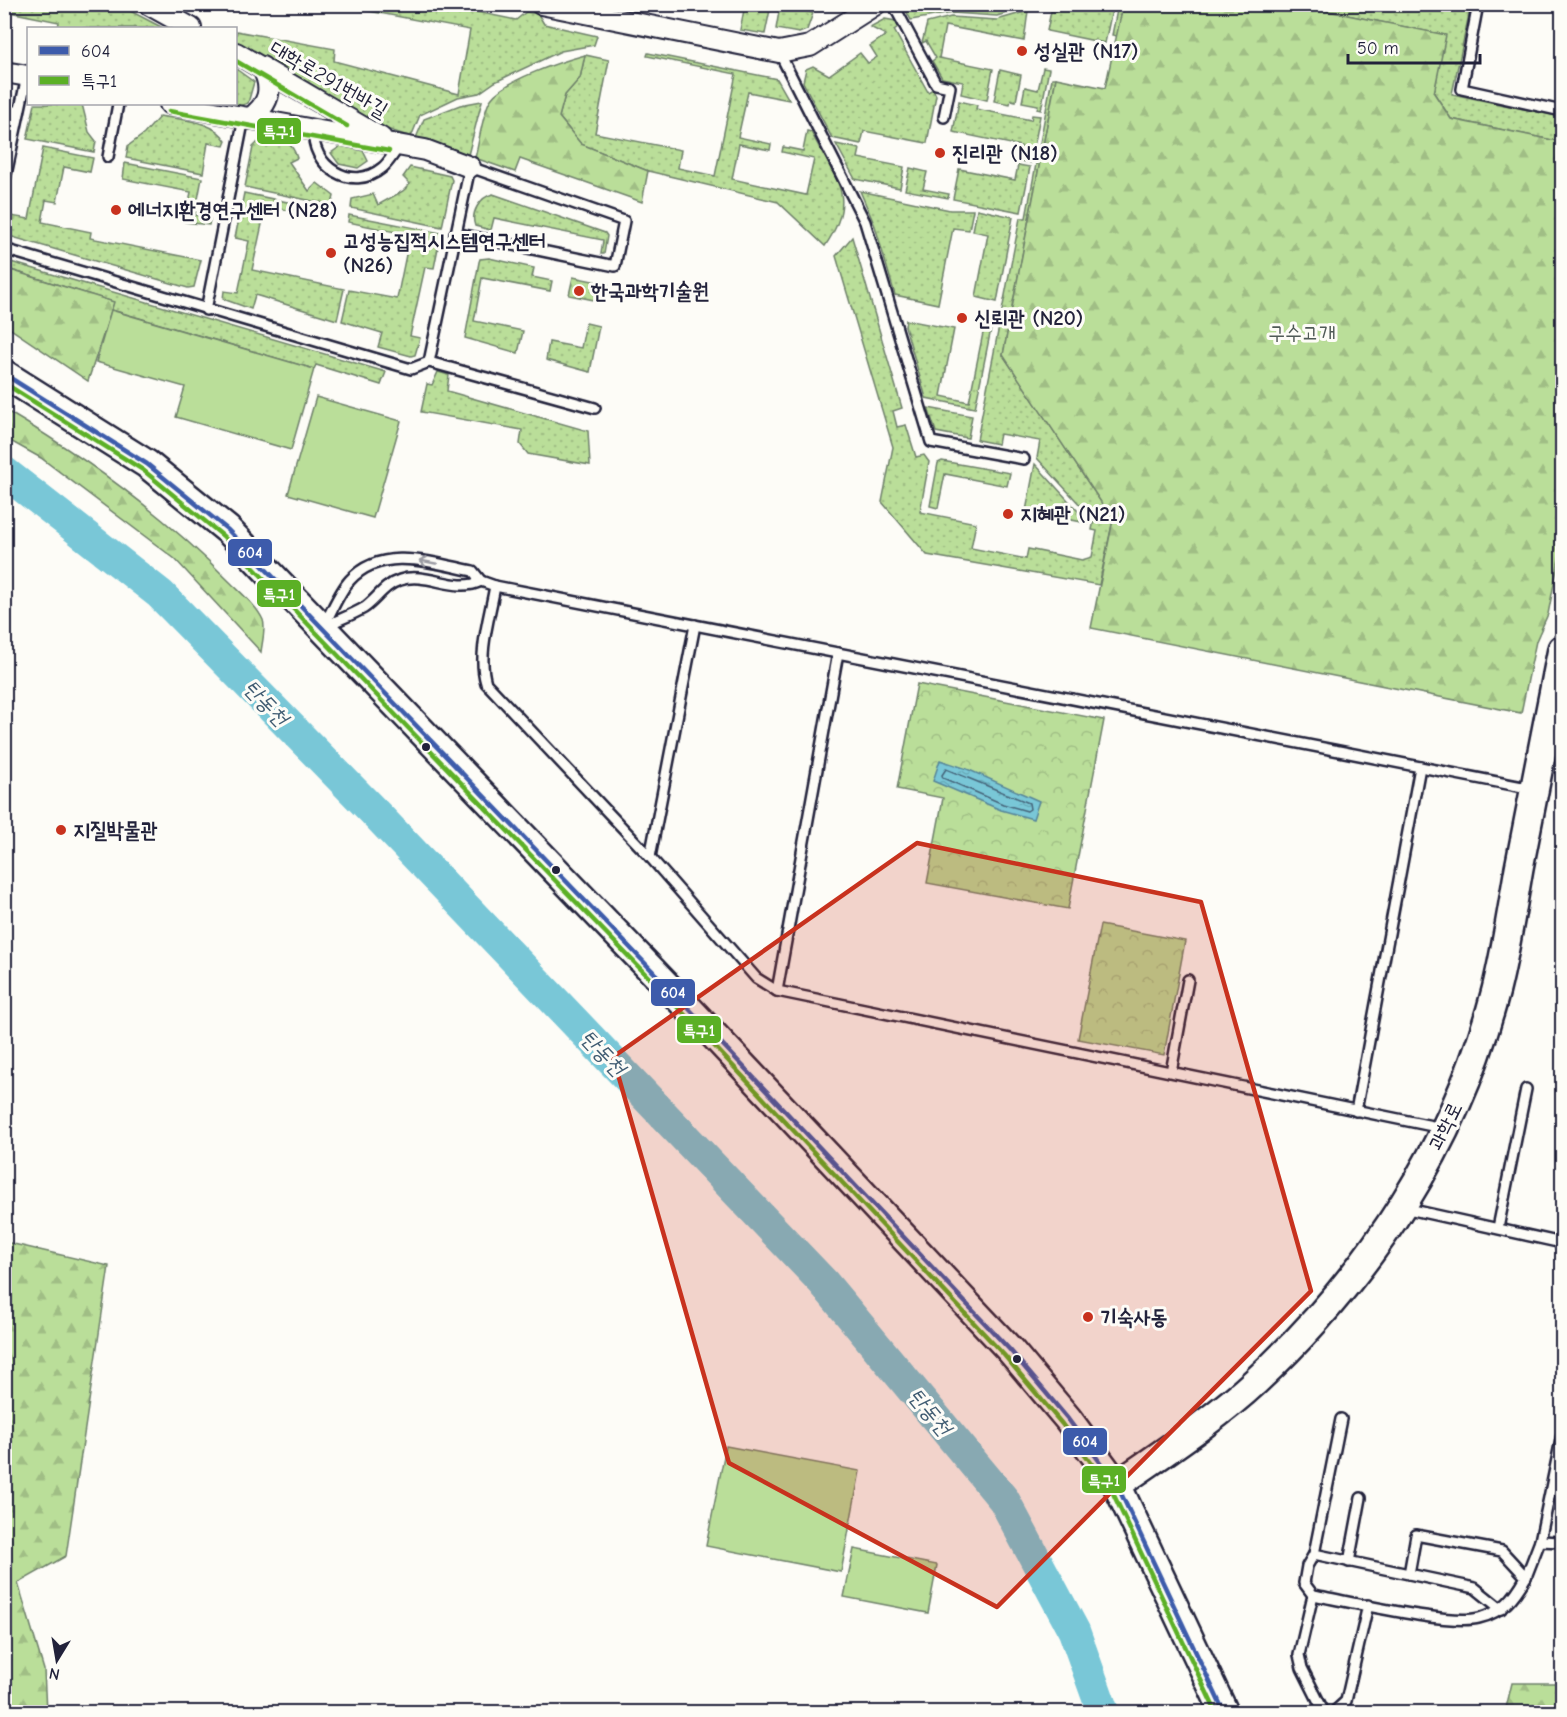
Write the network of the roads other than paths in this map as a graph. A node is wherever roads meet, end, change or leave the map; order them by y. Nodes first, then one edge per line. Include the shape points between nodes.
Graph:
1 (148, 4) edge
2 (541, 4) edge
3 (876, 4) edge
4 (893, 4) edge
5 (1478, 4) edge
6 (189, 27) edge
7 (778, 52) junction
8 (237, 54) edge
9 (262, 68) junction
10 (4, 72) edge
11 (27, 76) edge
12 (27, 80) edge
13 (118, 105) edge
14 (176, 105) edge
15 (4, 109) edge
16 (1563, 111) edge
17 (19, 112) junction
18 (944, 117) dead end
19 (247, 118) junction
20 (314, 130) junction
21 (395, 145) junction
22 (108, 157) dead end
23 (470, 167) junction
24 (4, 184) edge
25 (455, 233) junction
26 (4, 249) edge
27 (206, 310) junction
28 (429, 362) junction
29 (4, 374) edge
30 (595, 408) dead end
31 (1024, 459) dead end
32 (481, 581) junction
33 (495, 586) junction
34 (695, 625) junction
35 (323, 627) junction
36 (1563, 649) edge
37 (838, 653) junction
38 (1420, 767) junction
39 (1534, 789) junction
40 (650, 857) junction
41 (1188, 980) dead end
42 (777, 991) junction
43 (1171, 1072) junction
44 (1526, 1089) dead end
45 (1356, 1111) junction
46 (1445, 1129) junction
47 (1404, 1208) junction
48 (1498, 1228) junction
49 (1563, 1243) edge
50 (1341, 1419) dead end
51 (1563, 1435) edge
52 (1117, 1485) junction
53 (1360, 1498) dead end
54 (1540, 1541) junction
55 (1563, 1542) edge
56 (1314, 1554) junction
57 (1349, 1562) junction
58 (1408, 1574) junction
59 (1526, 1577) junction
60 (1313, 1595) junction
61 (1368, 1605) junction
62 (1501, 1609) junction
63 (1224, 1713) edge
64 (1324, 1713) edge
65 (1334, 1713) edge

1 - 6 street
2 - 7 street
3 - 7 street via 810,46
4 - 18 lane via 936,84 950,87
5 - 16 lane via 1462,90
7 - 31 lane via 865,222 931,442
8 - 9 street, 대학로291번바길
9 - 19 street via 270,86 268,98 263,107
9 - 21 street, 대학로291번바길
10 - 11 street
12 - 17 lane
13 - 22 lane
14 - 19 street, 대학로291번바길
15 - 17 lane
17 - 24 lane
19 - 20 street, 대학로291번바길
19 - 27 lane
20 - 21 street, 대학로291번바길
20 - 21 lane via 318,155 330,171 346,177 365,177 382,168
21 - 23 street via 425,150
23 - 25 lane
23 - 25 lane via 624,221 615,266
25 - 28 lane
26 - 27 lane
27 - 28 lane via 411,369
28 - 30 lane
29 - 35 main road via 147,464 228,530
32 - 33 lane
32 - 35 lane via 471,586 421,578 400,580 363,608
32 -> 35 lane via 473,571 462,568 410,559 377,561 350,580
33 - 34 lane
33 - 40 lane via 483,658 486,683
34 - 37 lane
34 - 40 lane
35 - 52 main road via 1010,1350
36 - 39 main road, 과학로
37 - 38 lane
37 - 42 lane
38 - 39 lane
38 - 45 lane
39 - 46 main road, 과학로 via 1496,990 1468,1077
40 - 42 lane via 756,978
41 - 43 lane
42 - 43 lane
43 - 45 lane
44 - 48 lane
45 - 46 lane
46 - 47 main road, 과학로
47 - 48 lane
47 - 52 main road, 과학로 via 1322,1316 1254,1383
48 - 49 lane
50 - 56 lane
51 - 54 lane
52 - 63 main road
53 - 57 lane
54 - 55 lane
54 - 59 lane
56 - 57 lane
56 - 60 lane via 1304,1583
57 - 58 lane
58 - 59 lane via 1416,1535 1502,1551
58 - 62 lane via 1475,1588
59 - 62 lane via 1514,1598
60 - 61 lane
60 - 64 lane via 1299,1655
61 - 62 lane via 1450,1619 1477,1619
61 - 65 lane via 1346,1701

